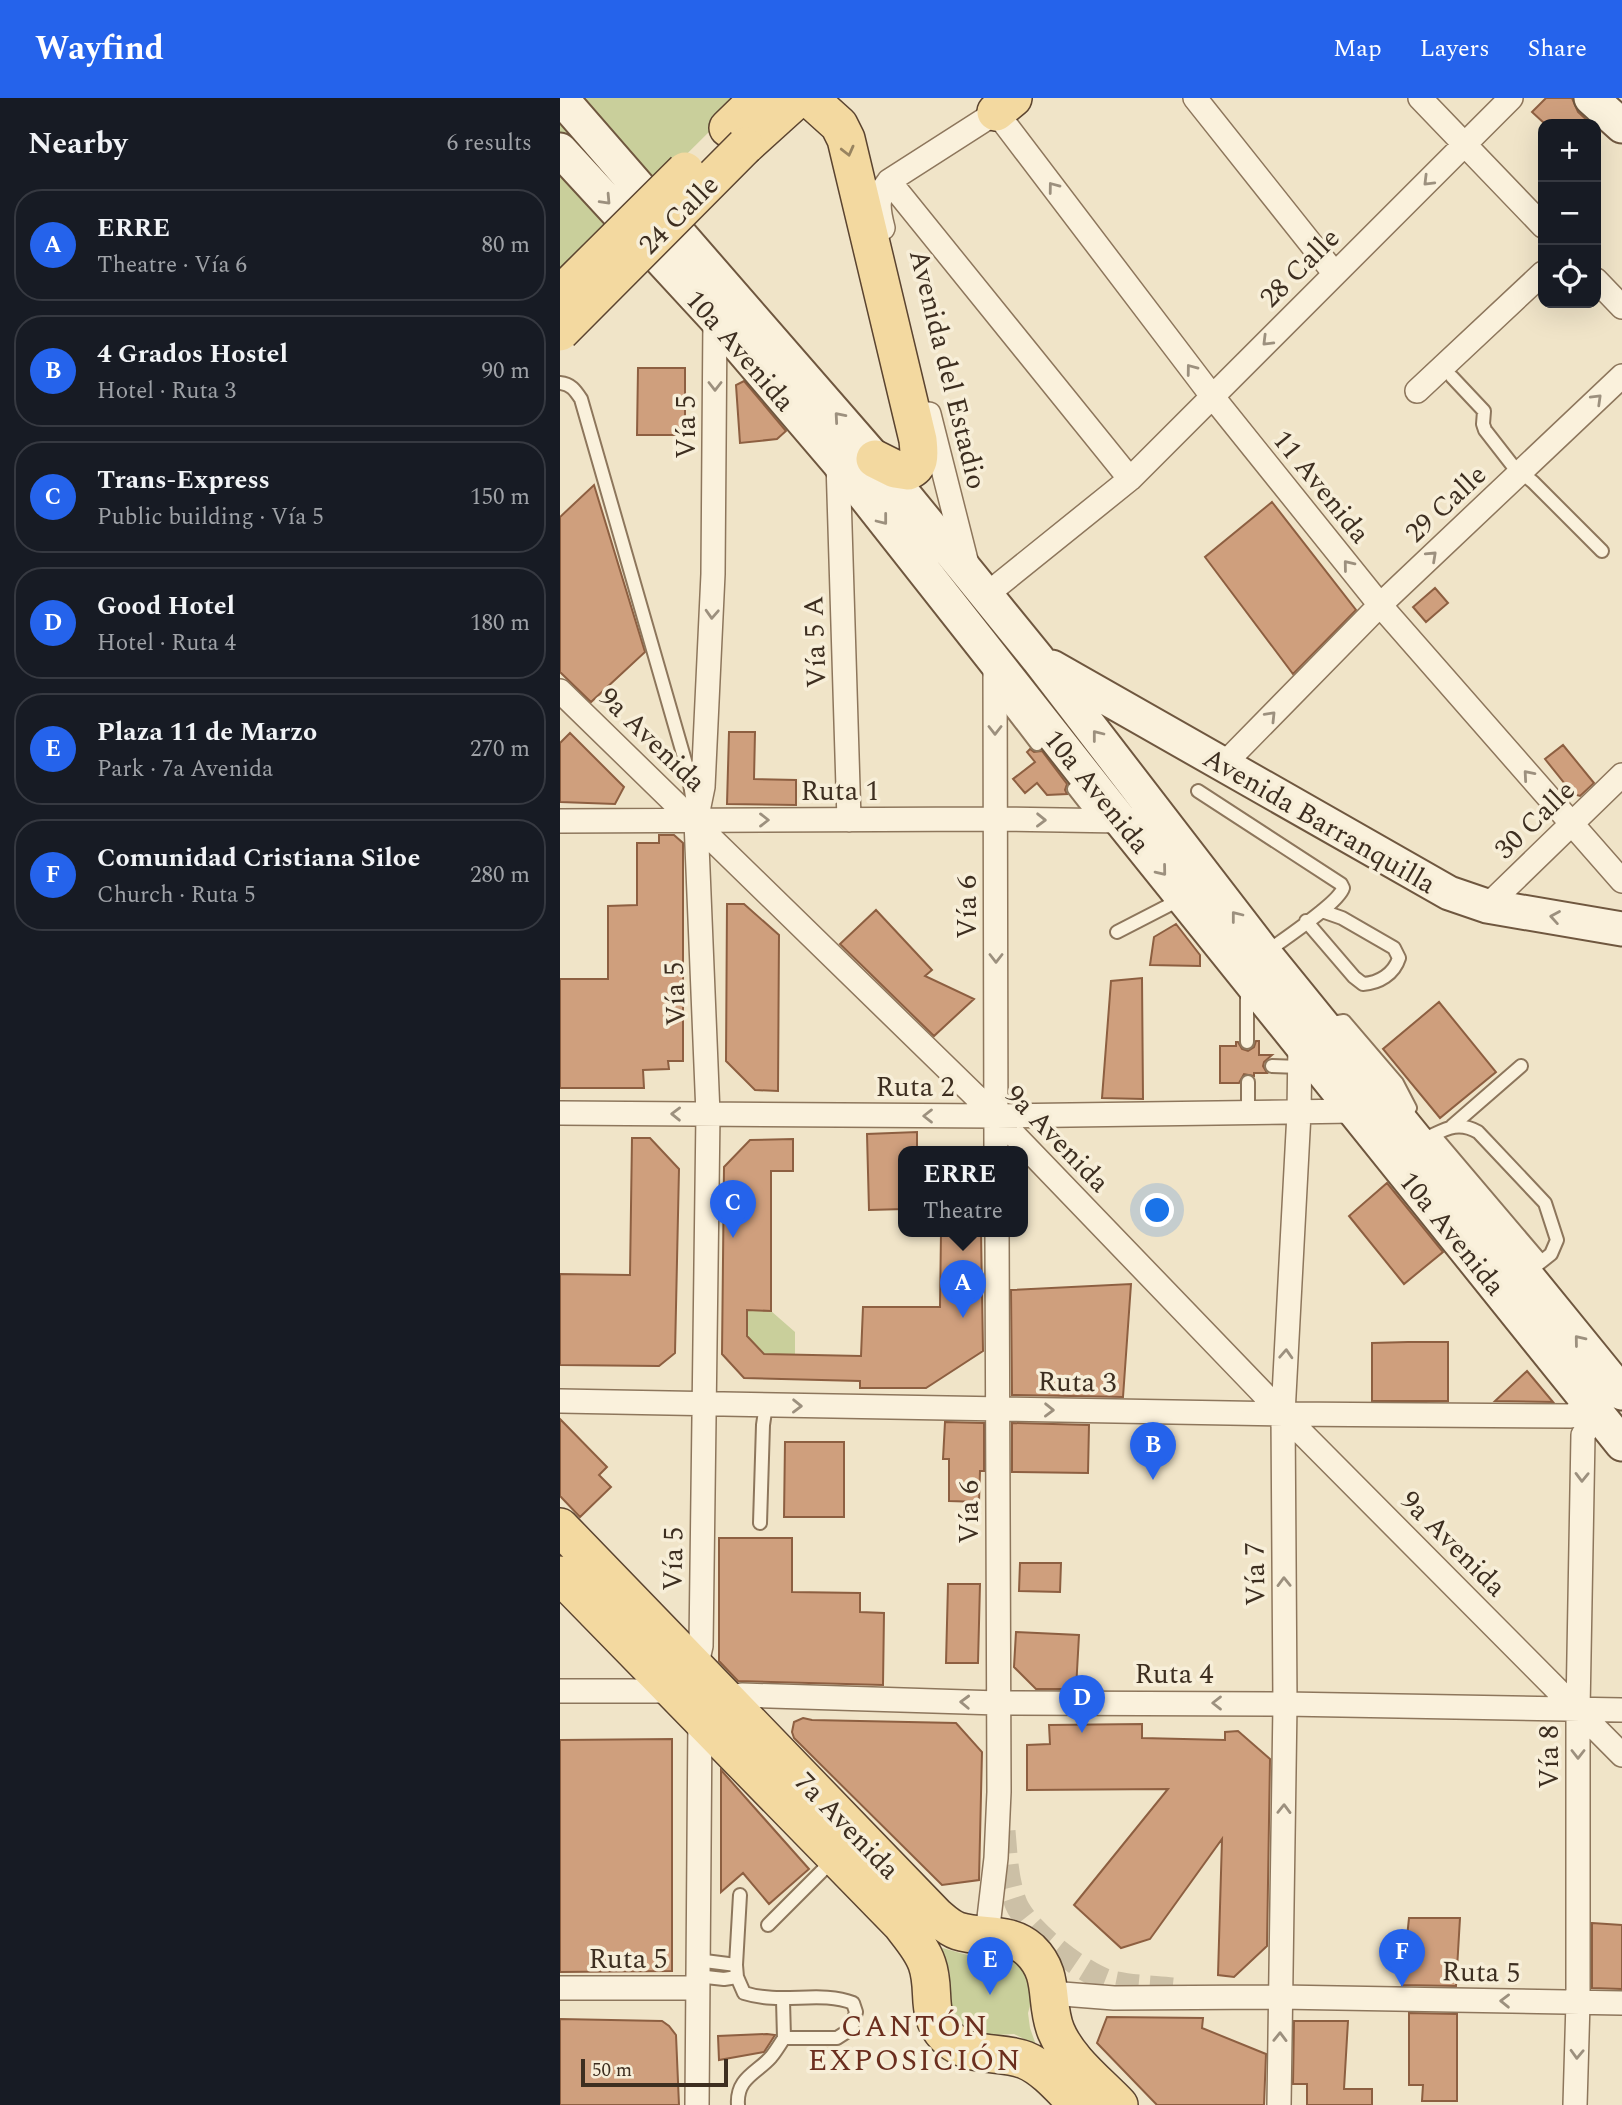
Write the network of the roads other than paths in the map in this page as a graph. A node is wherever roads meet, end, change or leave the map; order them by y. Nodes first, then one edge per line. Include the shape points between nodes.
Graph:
1 (760, 98) edge
2 (798, 98) edge
3 (809, 98) edge
4 (1195, 98) edge
5 (1420, 98) edge
6 (1511, 98) edge
7 (1591, 98) edge
8 (1617, 98) edge
9 (1010, 103) edge
10 (1622, 104) edge
11 (567, 117) edge
12 (1622, 125) edge
13 (736, 137) junction
14 (1464, 145) junction
15 (560, 150) edge
16 (889, 181) junction
17 (1538, 221) edge
18 (1335, 274) junction
19 (1538, 278) edge
20 (1601, 285) edge
21 (560, 295) edge
22 (1622, 307) edge
23 (715, 318) junction
24 (560, 332) edge
25 (1622, 376) edge
26 (1452, 377) dead end
27 (560, 383) edge
28 (1418, 391) dead end
29 (1212, 396) junction
30 (875, 459) junction
31 (838, 463) junction
32 (1521, 472) junction
33 (1130, 479) junction
34 (1602, 551) dead end
35 (978, 584) junction
36 (1380, 605) junction
37 (1038, 659) junction
38 (995, 675) junction
39 (560, 691) edge
40 (1037, 744) dead end
41 (1223, 765) junction
42 (1622, 775) edge
43 (1074, 789) dead end
44 (1198, 791) dead end
45 (995, 819) junction
46 (849, 820) junction
47 (560, 821) edge
48 (696, 821) junction
49 (1110, 821) junction
50 (1571, 825) junction
51 (1622, 881) edge
52 (1183, 898) junction
53 (1487, 906) junction
54 (1322, 911) junction
55 (1306, 921) junction
56 (1622, 929) edge
57 (1117, 932) dead end
58 (1256, 965) junction
59 (1303, 1033) junction
60 (1247, 1042) dead end
61 (1272, 1066) dead end
62 (1521, 1066) dead end
63 (1248, 1083) dead end
64 (1354, 1111) junction
65 (560, 1113) edge
66 (1248, 1113) junction
67 (1299, 1113) junction
68 (708, 1114) junction
69 (996, 1116) junction
70 (1452, 1126) junction
71 (1402, 1135) junction
72 (996, 1146) edge
73 (1025, 1146) edge
74 (1028, 1149) edge
75 (997, 1237) edge
76 (1533, 1268) junction
77 (560, 1401) edge
78 (704, 1404) junction
79 (766, 1405) junction
80 (997, 1409) junction
81 (1283, 1415) junction
82 (1611, 1420) edge
83 (760, 1522) dead end
84 (560, 1527) edge
85 (560, 1544) edge
86 (560, 1575) edge
87 (685, 1680) junction
88 (560, 1691) edge
89 (998, 1703) junction
90 (1285, 1704) junction
91 (713, 1708) junction
92 (1578, 1710) junction
93 (1622, 1710) edge
94 (1622, 1755) edge
95 (820, 1815) dead end
96 (835, 1857) junction
97 (740, 1895) dead end
98 (768, 1925) dead end
99 (927, 1930) junction
100 (988, 1935) junction
101 (737, 1971) junction
102 (697, 1975) junction
103 (560, 1988) edge
104 (1189, 1990) tunnel mouth
105 (1050, 1993) junction
106 (1280, 1997) junction
107 (1213, 1998) junction
108 (783, 2000) junction
109 (1578, 2002) junction
110 (1622, 2003) edge
111 (784, 2038) junction
112 (1076, 2082) edge
113 (697, 2105) edge
114 (738, 2105) edge
115 (1279, 2105) edge
116 (1575, 2105) edge

1 - 13 main road, 24 Calle
2 - 13 main road, 24 Calle
3 -> 30 main road via 839,125 846,139 918,440 917,464 908,471
4 - 18 street
5 - 14 street
6 - 14 street, 28 Calle
7 - 12 main road
8 - 10 main road
9 - 16 street
29 -> 9 street, 11 Avenida
30 -> 11 main road, 10a Avenida
13 - 21 main road, 24 Calle, bridge
13 - 24 main road, 24 Calle, bridge
14 - 17 street
14 -> 18 street, 28 Calle
15 -> 23 main road, 10a Avenida
16 - 33 street
16 - 35 street, Avenida del Estadio via 880,192 878,208
18 -> 29 street, 28 Calle
19 - 28 street
20 - 22 street
23 - 31 main road, 10a Avenida
23 -> 48 street, Vía 5 via 713,574 703,787
32 -> 25 street, 29 Calle
26 - 32 lane via 1484,411 1485,430
27 - 48 lane via 574,388 581,398 688,771
29 - 33 street, 28 Calle
36 -> 29 street, 11 Avenida
30 - 35 main road, 10a Avenida
31 -> 38 main road, 10a Avenida
31 - 46 street, Vía 5 A
32 - 34 lane
36 -> 32 street, 29 Calle
33 - 35 street, 28 Calle
35 - 37 main road, 10a Avenida
41 -> 36 street, 29 Calle
50 -> 36 street, 11 Avenida
37 - 41 main road, Avenida Barranquilla
58 -> 37 main road, 10a Avenida
38 - 40 lane
38 -> 45 street, Vía 6
38 - 49 main road, 10a Avenida
39 - 48 street, 9a Avenida
41 - 53 main road, Avenida Barranquilla via 1401,868
42 - 50 street, 30 Calle
43 - 49 lane
44 - 54 lane via 1342,884 1342,894
45 - 46 street, Ruta 1
45 -> 49 street, Ruta 1
45 -> 69 street, Vía 6
48 -> 46 street, Ruta 1
47 - 48 street, Ruta 1
48 - 68 street, Vía 5
48 - 69 street, 9a Avenida
49 -> 52 main road, 10a Avenida
50 - 51 street, 11 Avenida
50 - 53 street, 30 Calle
52 - 57 lane
52 - 58 main road, 10a Avenida
56 -> 53 main road, Avenida Barranquilla
54 - 55 lane
54 - 55 lane via 1394,948 1399,958 1396,966 1376,984 1363,984
55 - 58 lane
58 - 59 main road, 10a Avenida
58 - 60 lane
59 - 61 lane
59 - 64 main road, 10a Avenida
59 - 67 street, Vía 7
59 - 71 main road, 10a Avenida
62 - 70 lane
63 - 66 lane
64 - 67 street, Ruta 2
64 - 71 main road, 10a Avenida
68 -> 65 street, Ruta 2
66 - 67 street, Ruta 2
66 - 69 street, Ruta 2
81 -> 67 street, Vía 7
69 -> 68 street, Ruta 2
68 - 78 street, Vía 5
69 - 72 street, Vía 6
69 - 73 street, 9a Avenida
70 - 71 lane
70 - 76 lane via 1466,1125 1478,1132 1545,1203 1557,1240 1551,1254
71 - 76 main road, 10a Avenida
71 - 82 main road, 10a Avenida
74 - 81 street, 9a Avenida
75 - 80 street, Vía 6
82 -> 76 main road, 10a Avenida
77 - 78 street, Ruta 3
78 - 79 street, Ruta 3
78 - 87 street, Vía 5 via 701,1646
79 -> 80 street, Ruta 3
79 - 83 lane
80 -> 81 street, Ruta 3
80 - 89 street, Vía 6
81 - 82 street, Ruta 3
90 -> 81 street, Vía 7
81 - 92 street, 9a Avenida
82 -> 92 street, Vía 8 via 1583,1435
84 - 87 main road, 7a Avenida
85 - 95 lane via 769,1753
86 - 87 main road, 7a Avenida
87 - 88 street
87 - 91 main road, 7a Avenida
90 -> 89 street, Ruta 4
89 -> 91 street, Ruta 4 via 742,1695
89 - 100 street, Vía 6 via 1000,1801
90 - 92 street, Ruta 4
106 -> 90 street, Vía 7
91 - 96 main road, 7a Avenida
91 - 99 main road, 7a Avenida via 922,1903
91 - 102 street
92 - 93 street, Ruta 4
92 - 94 street, 9a Avenida
92 -> 109 street, Vía 8
96 - 98 lane
96 - 99 main road, 7a Avenida via 901,1924
97 - 101 lane
99 - 100 main road, 7a Avenida
99 - 112 main road, 7a Avenida via 931,2007 948,2038 978,2053 1021,2058
100 - 105 main road, 7a Avenida via 1004,1936 1032,1952 1044,1969
101 - 102 lane via 723,1979
101 - 108 lane via 744,1993
102 - 103 street, Ruta 5
102 - 113 street
104 - 107 street, Ruta 5
105 - 107 street, Ruta 5
105 - 112 main road, 7a Avenida via 1053,2023
106 - 107 street, Ruta 5
109 -> 106 street, Ruta 5
115 -> 106 street, Vía 7
108 - 111 lane
108 - 111 lane via 839,1998 853,2003 856,2012 850,2029 837,2038
109 - 110 street, Ruta 5
109 -> 116 street, Vía 8
111 - 114 lane via 770,2058 745,2078

